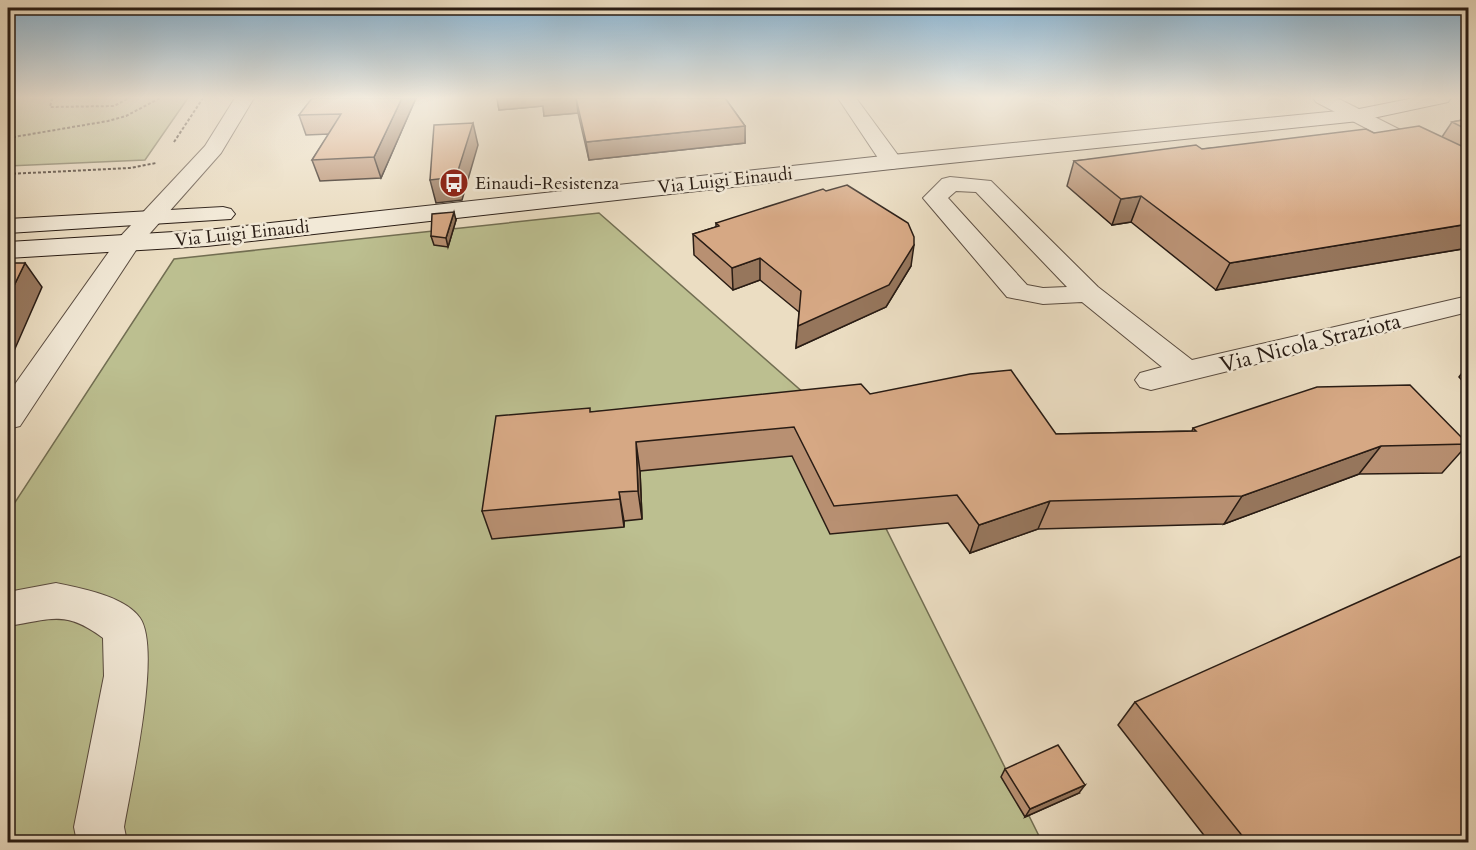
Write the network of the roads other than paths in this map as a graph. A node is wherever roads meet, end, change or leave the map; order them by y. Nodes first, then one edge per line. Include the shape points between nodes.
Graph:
1 (221, 138) edge
2 (875, 138) edge
3 (1025, 138) edge
4 (1092, 138) edge
5 (1402, 138) edge
6 (887, 155) junction
7 (1468, 172) edge
8 (292, 208) dead end
9 (245, 212) dead end
10 (150, 218) junction
11 (8, 226) edge
12 (127, 243) junction
13 (8, 250) edge
14 (1088, 292) junction
15 (1468, 303) edge
16 (1187, 372) junction
17 (1151, 380) dead end
18 (8, 418) edge
19 (8, 609) edge
20 (102, 843) edge

1 - 10 main road
2 - 6 main road
3 - 6 main road, Via Luigi Einaudi
4 - 6 main road, Via Luigi Einaudi
5 - 7 main road
6 - 8 main road, Via Luigi Einaudi
6 - 12 main road, Via Luigi Einaudi via 219,236
9 - 10 main road, Via Luigi Einaudi
10 - 11 main road, Via Luigi Einaudi
10 - 12 main road
12 - 13 main road, Via Luigi Einaudi
12 - 18 main road
14 - 14 main road via 983,186 950,184 935,198 1017,291 1035,297
14 - 16 main road
15 - 16 main road, Via Nicola Straziota
16 - 17 main road, Via Nicola Straziota
19 - 20 main road via 56,600 97,610 124,629 126,676 99,827

